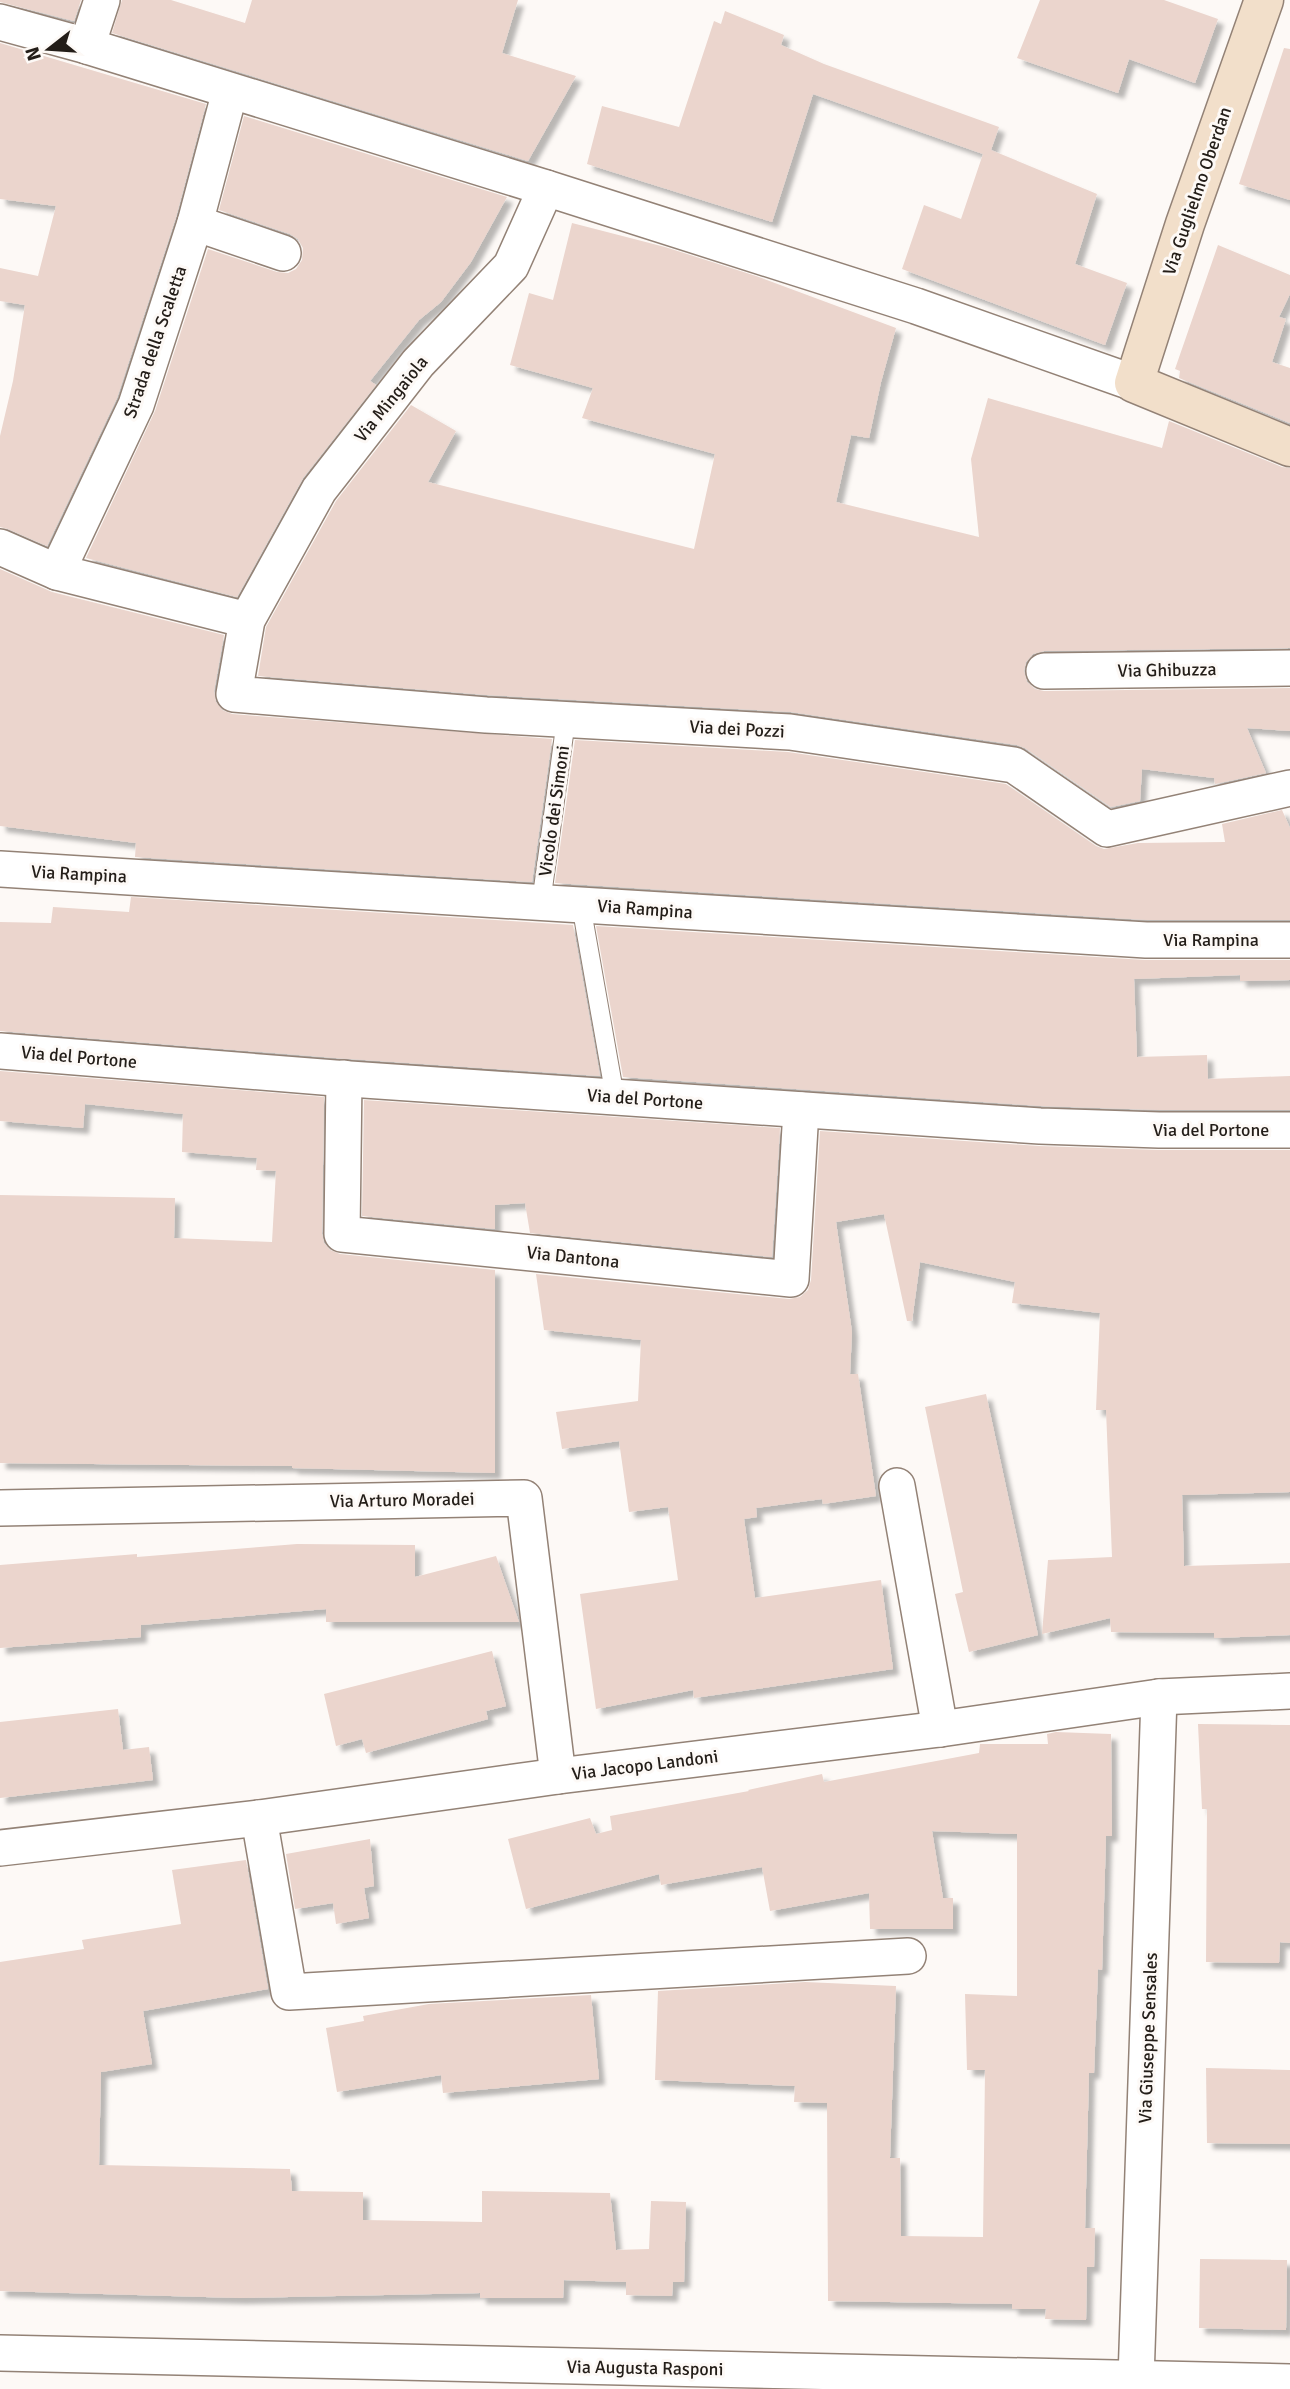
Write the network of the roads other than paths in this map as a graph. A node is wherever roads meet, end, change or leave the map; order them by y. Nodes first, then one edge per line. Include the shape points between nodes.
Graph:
1 (102, 0) edge
2 (1264, 0) edge
3 (0, 22) edge
4 (87, 46) junction
5 (230, 91) junction
6 (546, 188) junction
7 (195, 223) junction
8 (283, 253) dead end
9 (1133, 383) junction
10 (1290, 447) edge
11 (0, 547) edge
12 (57, 572) junction
13 (247, 620) junction
14 (1290, 668) edge
15 (1044, 671) dead end
16 (566, 720) junction
17 (1290, 788) edge
18 (0, 869) edge
19 (541, 903) junction
20 (581, 905) junction
21 (1290, 940) edge
22 (0, 1051) edge
23 (344, 1078) junction
24 (615, 1097) junction
25 (802, 1110) junction
26 (1290, 1130) edge
27 (897, 1486) dead end
28 (0, 1508) edge
29 (1290, 1691) edge
30 (1159, 1697) junction
31 (940, 1729) junction
32 (558, 1776) junction
33 (259, 1818) junction
34 (0, 1848) edge
35 (908, 1956) dead end
36 (0, 2353) edge
37 (1136, 2379) junction
38 (1290, 2382) edge

1 - 4 street
2 - 9 street, Via Guglielmo Oberdan
3 - 4 street
4 - 5 street
5 - 6 street
5 - 7 street, Strada della Scaletta
6 - 9 street via 916,306
6 - 13 street, Via Mingaiola via 511,266 418,363 318,490
7 - 8 street
7 - 12 street, Strada della Scaletta via 136,405
9 - 10 street
11 - 12 street
12 - 13 street
13 - 16 street, Via dei Pozzi via 234,694
14 - 15 street, Via Ghibuzza
16 - 17 street, Via dei Pozzi via 790,732 1014,765 1107,829
16 - 19 lane, Vicolo dei Simoni
18 - 19 street, Via Rampina
19 - 20 street, Via Rampina
20 - 21 street, Via Rampina via 1146,940
20 - 24 lane
22 - 23 street, Via del Portone
23 - 24 street, Via del Portone
23 - 25 street, Via Dantona via 342,1234 791,1279
24 - 25 street, Via del Portone
25 - 26 street, Via del Portone via 1040,1126
27 - 31 street
28 - 32 street, Via Arturo Moradei via 524,1498
29 - 30 street, Via Jacopo Landoni
30 - 31 street, Via Jacopo Landoni
30 - 37 street, Via Giuseppe Sensales
31 - 32 street, Via Jacopo Landoni
32 - 33 street, Via Jacopo Landoni
33 - 34 street, Via Jacopo Landoni
33 - 35 street via 289,1992
36 - 37 street, Via Augusta Rasponi
37 - 38 street, Via Augusta Rasponi

